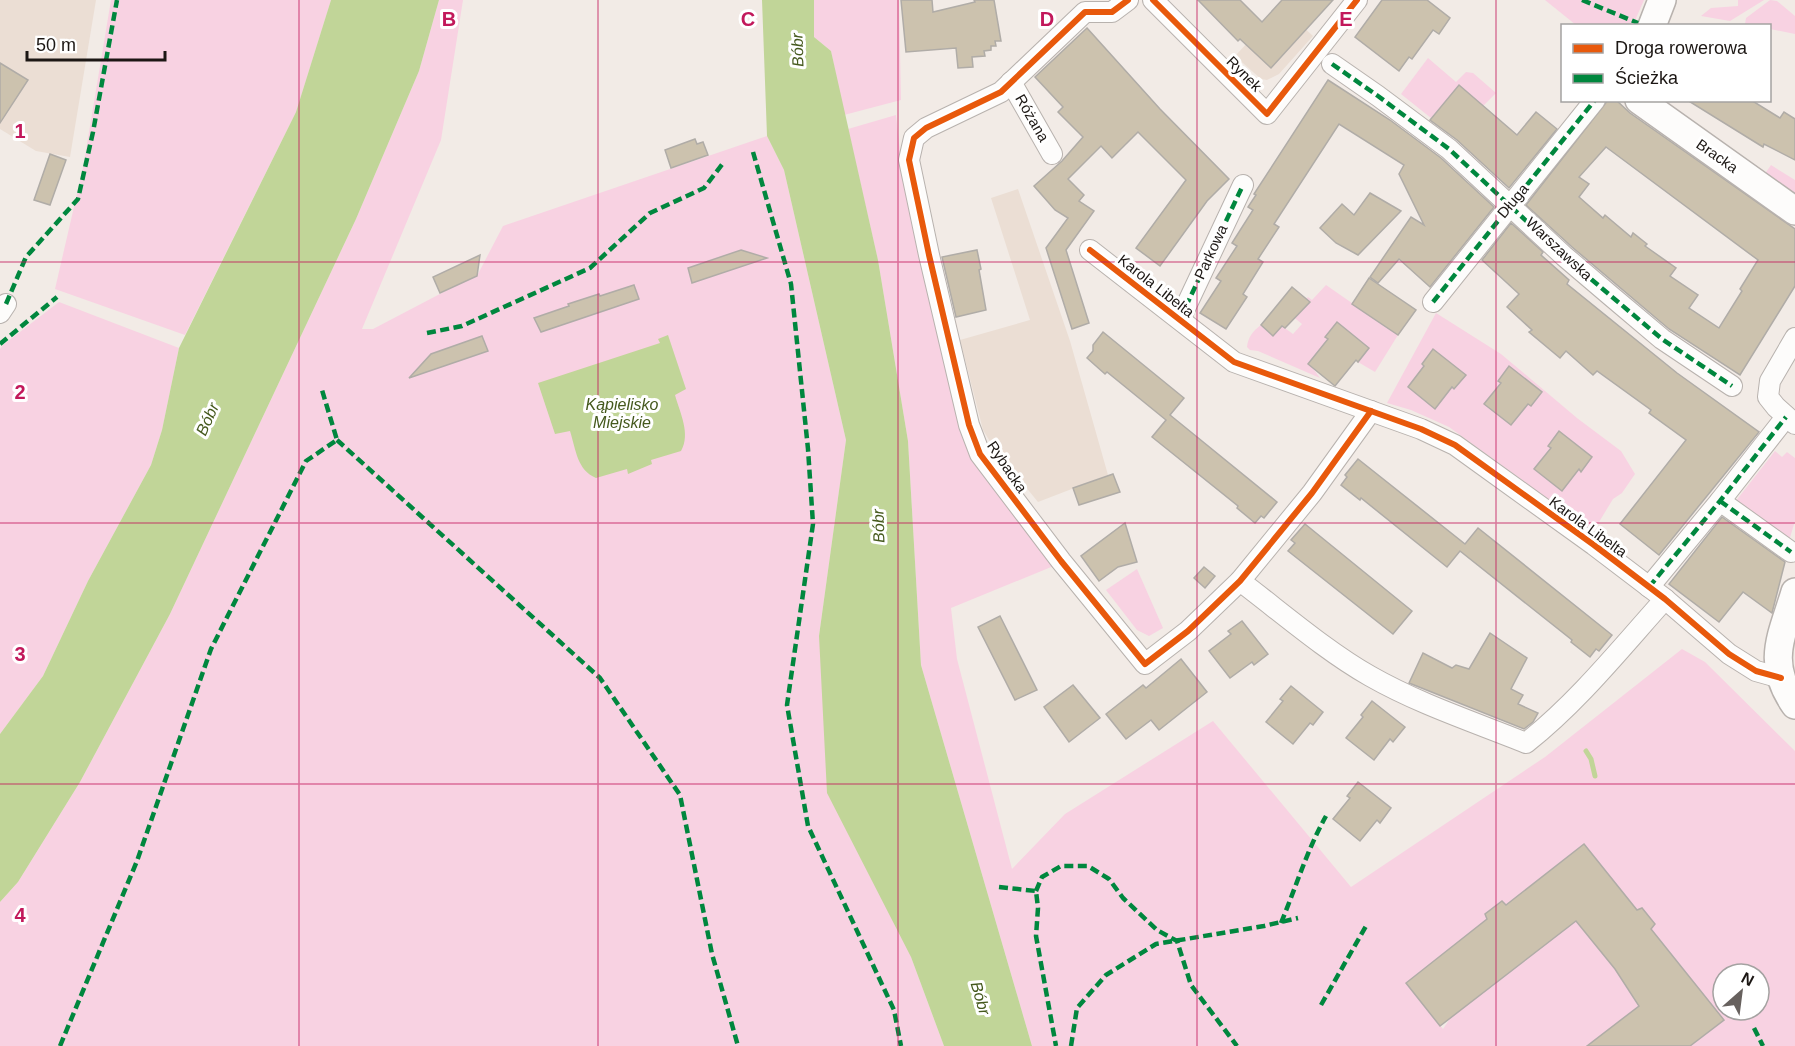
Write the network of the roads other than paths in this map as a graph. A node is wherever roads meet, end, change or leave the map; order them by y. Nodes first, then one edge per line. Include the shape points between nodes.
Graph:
1 (1128, 0) edge
2 (1153, 0) edge
3 (1358, 0) edge
4 (1662, 0) edge
5 (1653, 24) edge
6 (1332, 64) dead end
7 (1011, 82) junction
8 (1594, 102) edge
9 (1642, 102) edge
10 (1052, 154) dead end
11 (1243, 185) dead end
12 (1510, 204) junction
13 (1795, 212) edge
14 (1090, 250) dead end
15 (1433, 302) dead end
16 (1180, 319) junction
17 (1795, 338) edge
18 (1732, 386) dead end
19 (1371, 411) junction
20 (1790, 420) edge
21 (1720, 501) junction
22 (1791, 552) dead end
23 (1240, 581) junction
24 (1795, 592) edge
25 (1657, 593) junction
26 (1780, 678) junction
27 (1795, 705) edge

1 - 7 street via 1112,12 1085,12
2 - 3 street, Rynek via 1267,114
4 - 5 street
6 - 12 street, Warszawska via 1433,137
7 - 10 street, Różana
7 - 23 street, Rybacka via 1001,92 926,128 914,138 909,160 952,357 969,425 983,459 1145,664 1188,631
8 - 12 street, Długa
9 - 13 street, Bracka
11 - 16 street, Parkowa
12 - 15 street, Długa
12 - 18 street, Warszawska via 1564,256 1662,339
14 - 16 street, Karola Libelta
16 - 19 street, Karola Libelta via 1234,362
17 - 20 street via 1770,381 1768,397
19 - 23 street via 1312,493
19 - 25 street, Karola Libelta via 1455,445
20 - 21 street
21 - 22 street
21 - 25 street
23 - 25 street via 1372,677 1439,710 1526,743 1596,676
24 - 26 street via 1778,650
25 - 26 street, Karola Libelta via 1743,664
26 - 27 street

